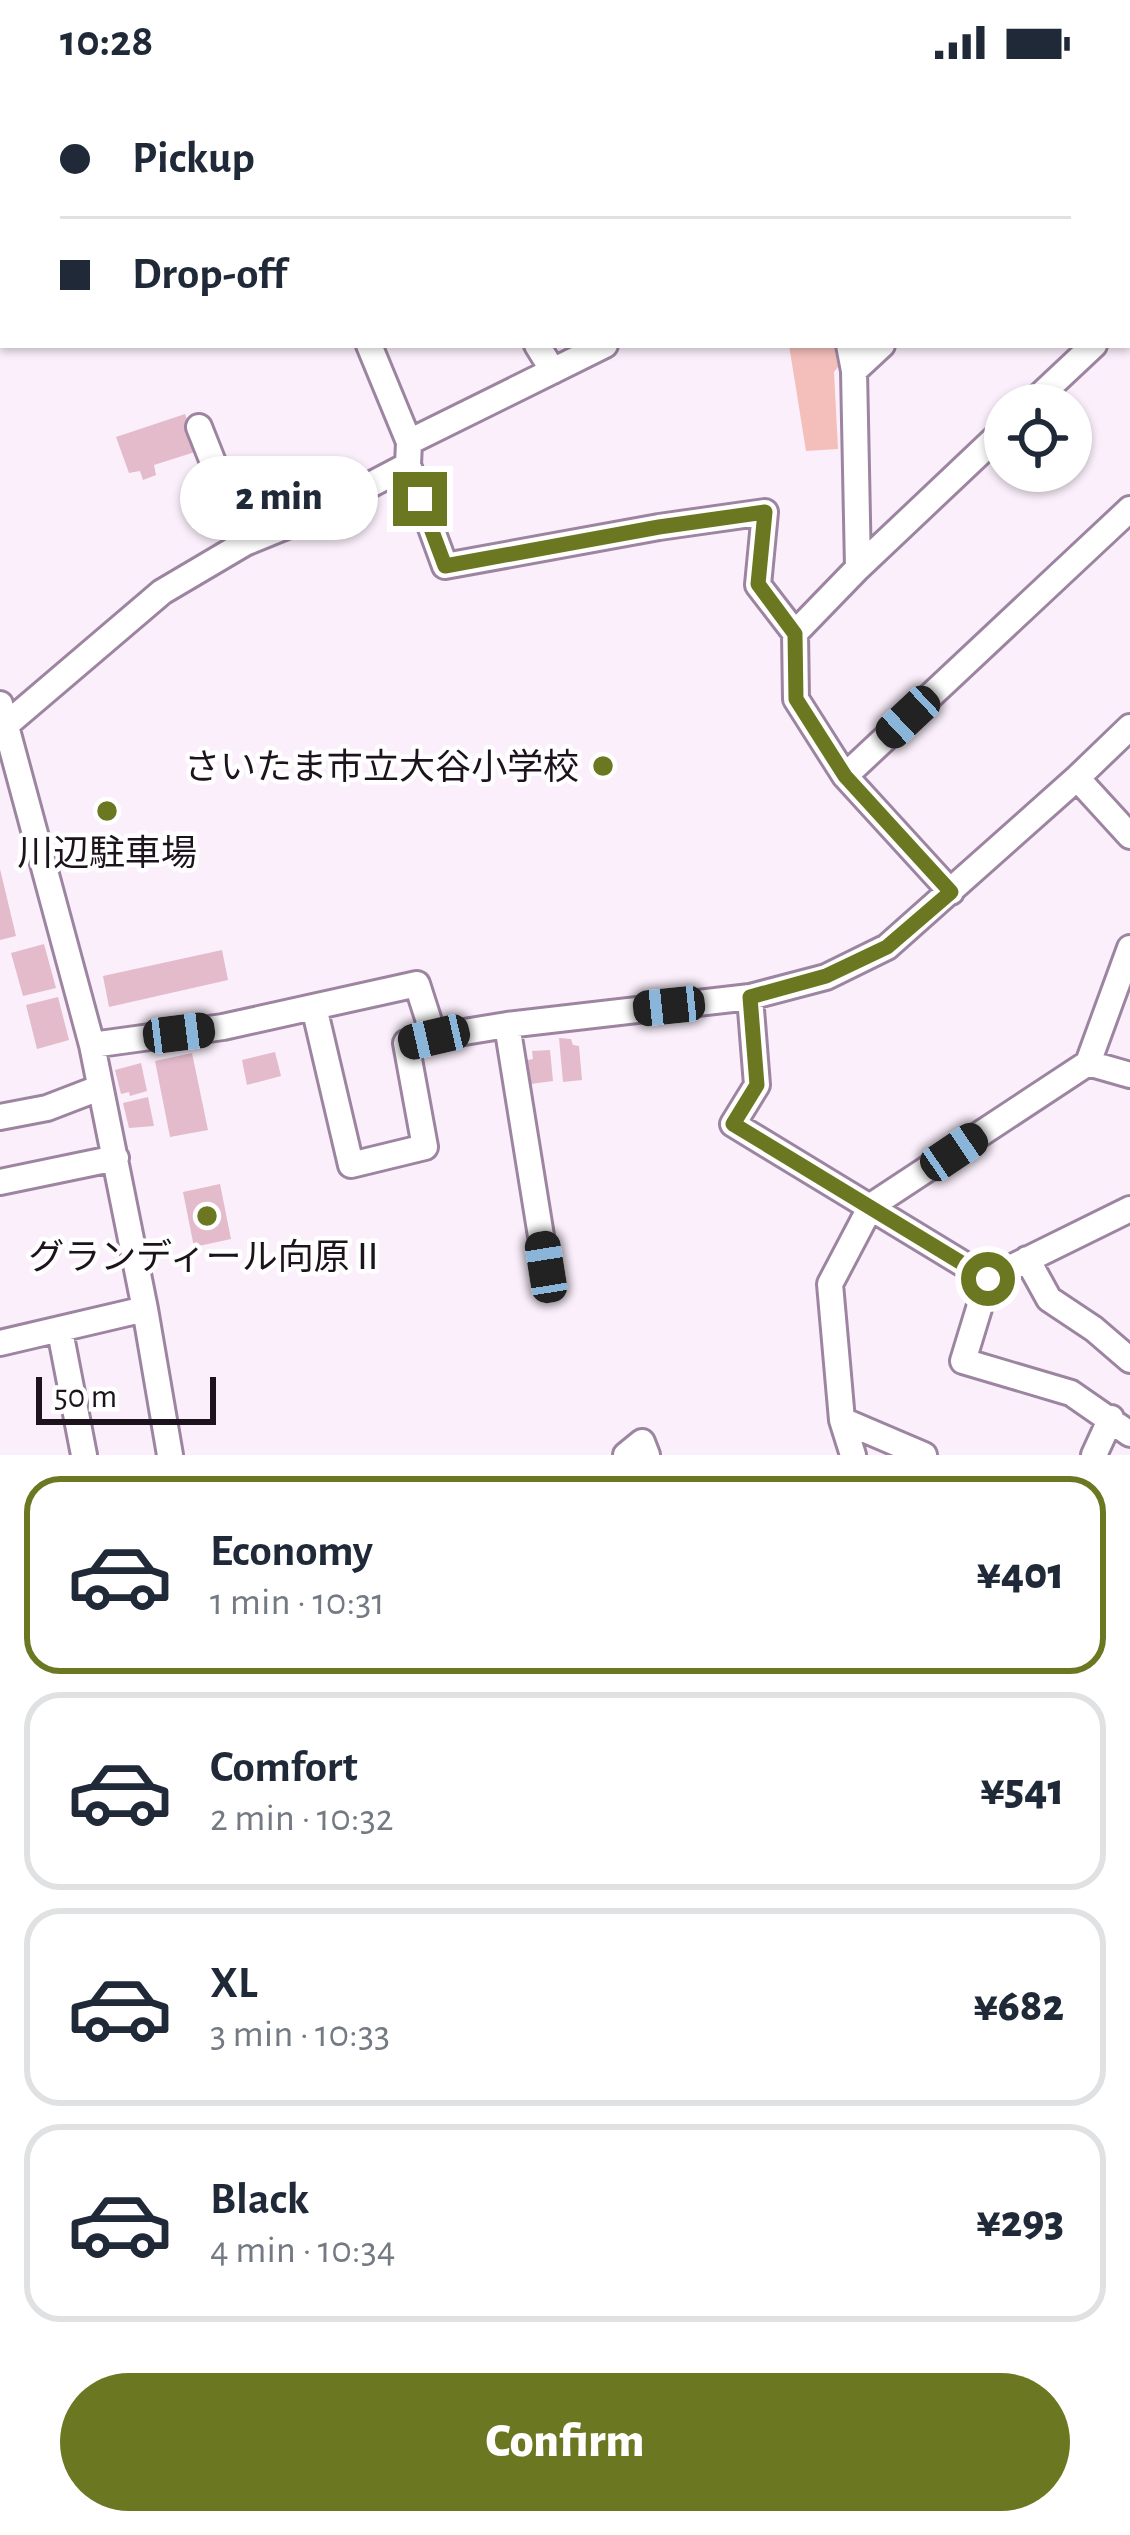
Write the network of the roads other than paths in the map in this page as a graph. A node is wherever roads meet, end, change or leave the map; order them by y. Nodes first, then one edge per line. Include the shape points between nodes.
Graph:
1 (370, 348) edge
2 (539, 348) edge
3 (599, 348) edge
4 (850, 348) edge
5 (879, 348) edge
6 (1091, 348) edge
7 (554, 371) junction
8 (854, 371) junction
9 (1052, 384) edge
10 (200, 427) dead end
11 (984, 449) edge
12 (409, 454) junction
13 (1130, 508) edge
14 (245, 543) junction
15 (858, 568) junction
16 (795, 634) junction
17 (2, 720) edge
18 (1130, 727) edge
19 (845, 776) junction
20 (1077, 778) junction
21 (1130, 836) edge
22 (951, 892) junction
23 (1130, 948) edge
24 (750, 997) junction
25 (314, 1007) junction
26 (507, 1025) junction
27 (434, 1037) junction
28 (92, 1045) junction
29 (1088, 1063) junction
30 (1130, 1075) edge
31 (99, 1088) junction
32 (0, 1117) edge
33 (116, 1158) junction
34 (0, 1182) edge
35 (871, 1206) junction
36 (1127, 1215) edge
37 (1027, 1259) junction
38 (546, 1267) dead end
39 (988, 1279) junction
40 (145, 1309) junction
41 (60, 1331) junction
42 (0, 1343) edge
43 (1130, 1360) edge
44 (842, 1420) junction
45 (1120, 1426) edge
46 (84, 1455) edge
47 (170, 1455) edge
48 (626, 1455) edge
49 (647, 1455) edge
50 (853, 1455) edge
51 (924, 1455) edge
52 (1094, 1455) edge

1 - 12 street
2 - 7 street
3 - 7 street
4 - 8 street
5 - 8 street
6 - 9 street
7 - 12 street
8 - 15 street
10 - 14 street
11 - 15 street
12 - 14 street via 311,516
12 - 16 street via 445,566 765,512 758,584
13 - 19 street
14 - 17 street via 161,592
15 - 16 street
16 - 19 street via 796,699
17 - 28 street
18 - 20 street
19 - 22 street
20 - 21 street
20 - 22 street
22 - 24 street via 887,947 826,976
23 - 29 street
24 - 26 street
24 - 35 street via 757,1085 733,1124
25 - 27 street via 417,984
25 - 27 street via 351,1165 425,1147 406,1043
25 - 28 street
26 - 27 street
26 - 38 street
28 - 31 street
29 - 30 street
29 - 35 street
31 - 32 street
31 - 33 street
33 - 34 street
33 - 40 street
35 - 39 street
35 - 44 street via 830,1284
36 - 37 street
37 - 39 street
37 - 43 street via 1049,1299
39 - 45 street via 963,1361 1071,1394
40 - 41 street
40 - 47 street
41 - 42 street
41 - 46 street
44 - 50 street
44 - 51 street
45 - 52 street
48 - 49 street via 642,1442

